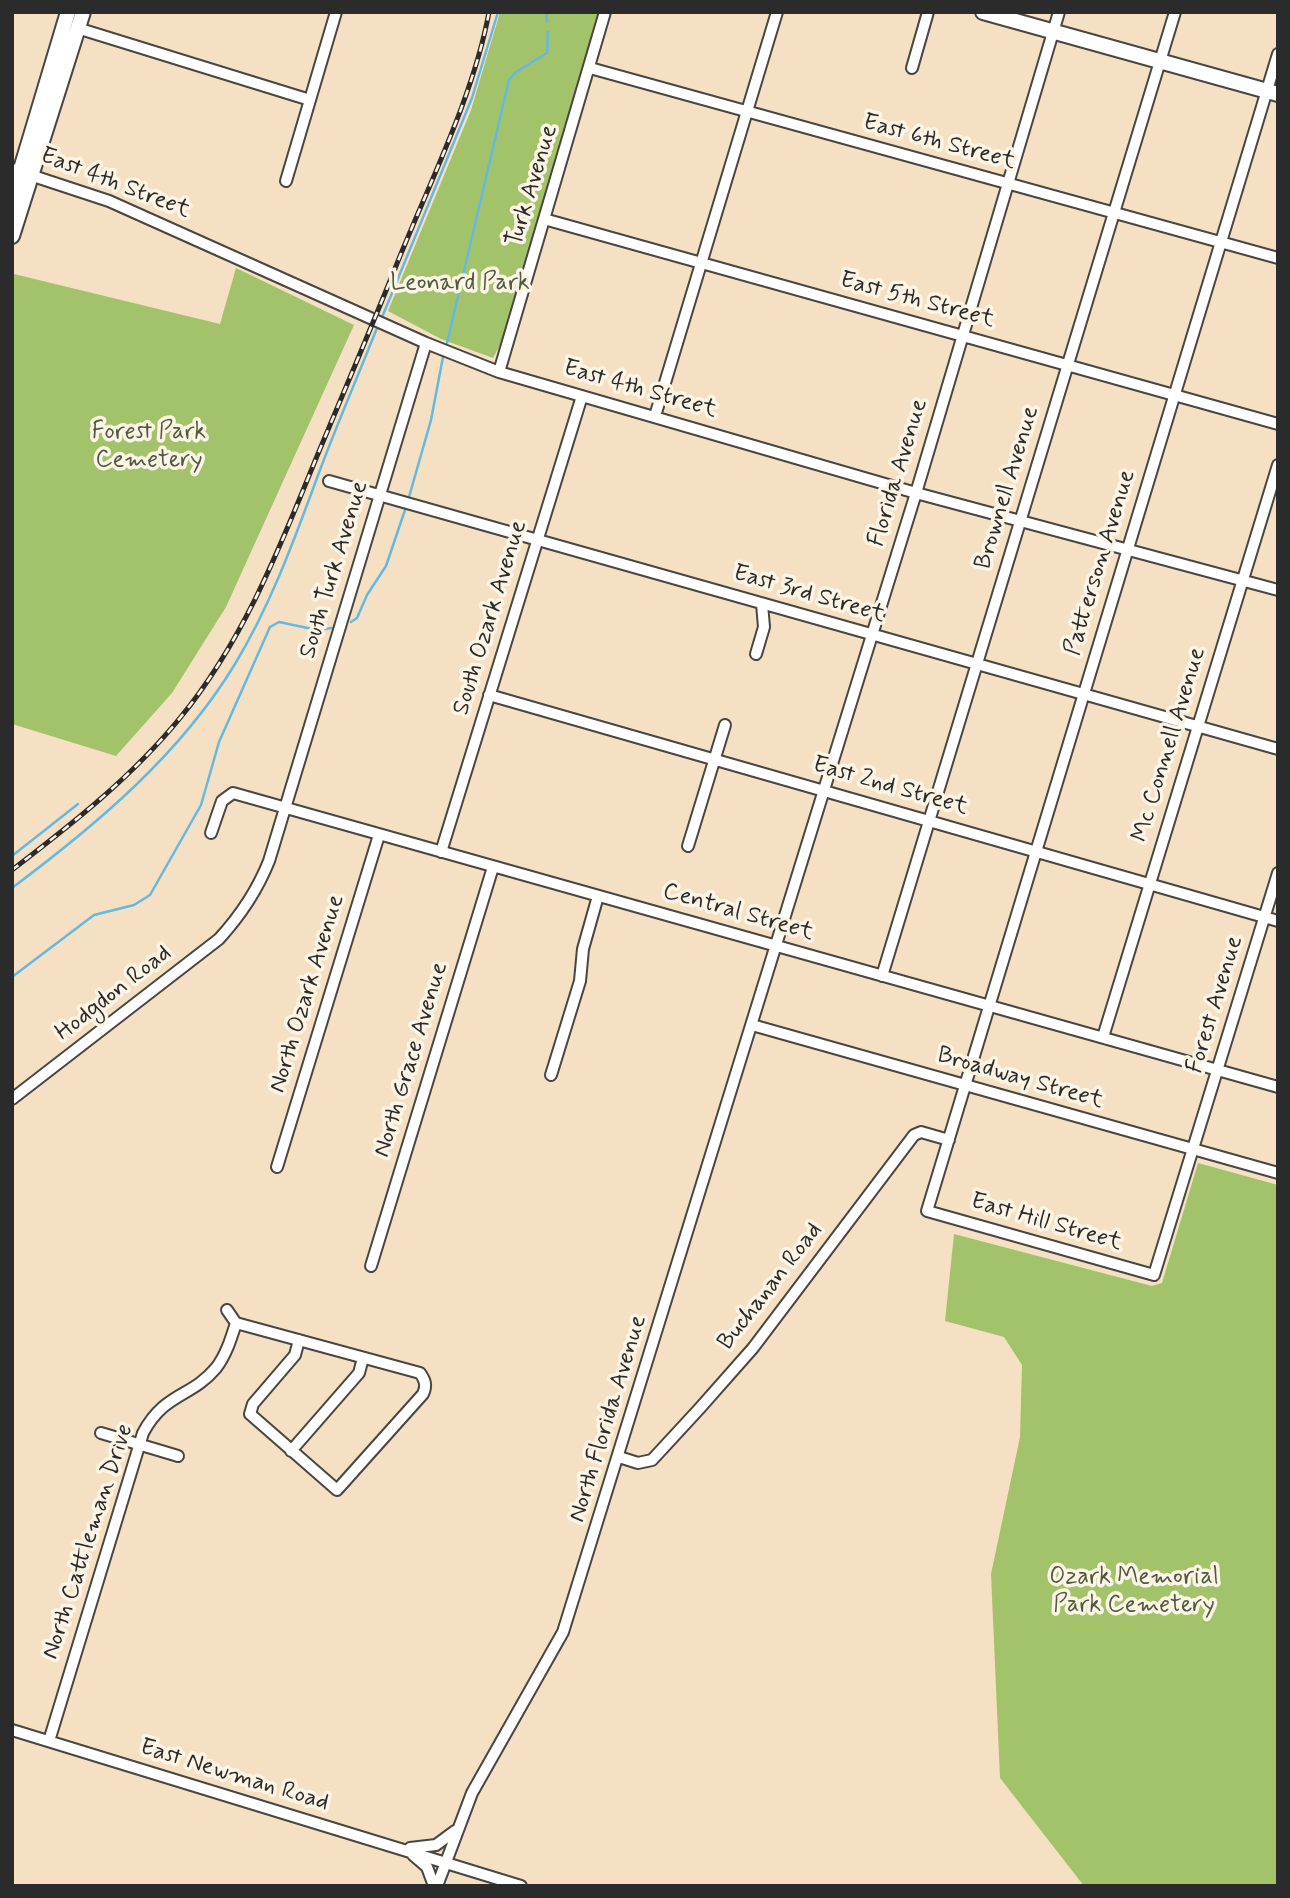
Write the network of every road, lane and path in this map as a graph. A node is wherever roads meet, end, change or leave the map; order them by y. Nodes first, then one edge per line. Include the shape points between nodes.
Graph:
1 (68, 12) edge
2 (83, 12) edge
3 (336, 12) edge
4 (605, 12) edge
5 (777, 12) edge
6 (928, 12) edge
7 (983, 12) edge
8 (1059, 12) edge
9 (1175, 12) edge
10 (78, 28) junction
11 (1054, 32) junction
12 (1278, 54) edge
13 (1160, 61) junction
14 (590, 68) junction
15 (912, 68) dead end
16 (1272, 92) edge
17 (310, 100) junction
18 (748, 112) junction
19 (21, 172) edge
20 (286, 181) dead end
21 (1009, 184) junction
22 (12, 199) edge
23 (1114, 213) junction
24 (544, 219) junction
25 (12, 236) edge
26 (1220, 243) junction
27 (1278, 258) edge
28 (702, 264) junction
29 (962, 335) junction
30 (426, 343) junction
31 (1067, 364) junction
32 (499, 372) junction
33 (1175, 394) junction
34 (582, 396) junction
35 (656, 416) junction
36 (1278, 424) edge
37 (1278, 465) edge
38 (329, 481) dead end
39 (916, 493) junction
40 (380, 496) junction
41 (1020, 520) junction
42 (537, 541) junction
43 (1128, 548) junction
44 (1243, 580) junction
45 (1278, 590) edge
46 (762, 604) junction
47 (871, 635) junction
48 (756, 654) dead end
49 (976, 664) junction
50 (1082, 694) junction
51 (489, 695) junction
52 (725, 725) dead end
53 (1197, 726) junction
54 (1278, 749) edge
55 (715, 759) junction
56 (824, 790) junction
57 (285, 809) junction
58 (929, 820) junction
59 (211, 833) dead end
60 (379, 835) junction
61 (688, 846) dead end
62 (1036, 850) junction
63 (441, 852) junction
64 (493, 867) junction
65 (1278, 873) edge
66 (1150, 883) junction
67 (598, 896) junction
68 (1265, 917) junction
69 (238, 918) joint
70 (1278, 921) edge
71 (776, 946) junction
72 (882, 975) junction
73 (988, 1005) junction
74 (752, 1025) junction
75 (1103, 1037) junction
76 (1218, 1070) junction
77 (551, 1075) dead end
78 (965, 1086) junction
79 (1278, 1087) edge
80 (12, 1099) edge
81 (949, 1140) junction
82 (1193, 1150) junction
83 (277, 1167) dead end
84 (1278, 1173) edge
85 (927, 1211) joint
86 (371, 1266) dead end
87 (1154, 1275) joint
88 (227, 1310) dead end
89 (236, 1323) junction
90 (299, 1340) junction
91 (363, 1358) junction
92 (101, 1433) dead end
93 (139, 1444) junction
94 (291, 1451) junction
95 (178, 1456) dead end
96 (619, 1457) junction
97 (654, 1458) junction
98 (641, 1473) dead end
99 (12, 1730) edge
100 (49, 1741) junction
101 (457, 1829) junction
102 (398, 1847) junction
103 (444, 1862) junction
104 (435, 1886) edge
105 (521, 1886) edge

1 - 19 main road
2 - 10 main road
3 - 17 street
4 - 14 street, Turk Avenue
5 - 18 street
6 - 15 street
7 - 11 main road
8 - 11 street, Florida Avenue
9 - 13 street, Brownell Avenue
10 - 17 street
10 - 19 main road
11 - 13 main road
11 - 21 street, Florida Avenue
12 - 16 street, Patterson Avenue
13 - 16 main road
13 - 23 street, Brownell Avenue
14 - 18 street, East 6th Street
14 - 24 street, Turk Avenue
16 - 26 street, Patterson Avenue
17 - 20 street
18 - 21 street, East 6th Street
18 - 28 street
19 - 22 main road
19 - 25 main road
19 - 30 street, East 4th Street via 109,201
21 - 23 street, East 6th Street
21 - 29 street, Florida Avenue
23 - 26 street, East 6th Street
23 - 31 street, Brownell Avenue
24 - 28 street, East 5th Street
24 - 32 street, Turk Avenue
26 - 27 street, East 6th Street
26 - 33 street, Patterson Avenue
28 - 29 street, East 5th Street
28 - 35 street
29 - 31 street, East 5th Street
29 - 39 street, Florida Avenue
30 - 32 street, East 4th Street
30 - 40 street, South Turk Avenue
31 - 33 street, East 5th Street
31 - 41 street, Brownell Avenue
32 - 34 street, East 4th Street
33 - 36 street, East 5th Street
33 - 43 street, Patterson Avenue
34 - 35 street, East 4th Street
34 - 42 street, South Ozark Avenue
35 - 39 street, East 4th Street
37 - 44 street, Mc Connell Avenue
38 - 40 street, East 3rd Street
39 - 41 street, East 4th Street
39 - 47 street, Florida Avenue
40 - 42 street, East 3rd Street
40 - 57 street, South Turk Avenue
41 - 43 street, East 4th Street
41 - 49 street, Brownell Avenue
42 - 46 street, East 3rd Street
42 - 51 street, South Ozark Avenue
43 - 44 street, East 4th Street
43 - 50 street, Patterson Avenue
44 - 45 street, East 4th Street
44 - 53 street, Mc Connell Avenue
46 - 47 street, East 3rd Street
46 - 48 street via 764,627
47 - 49 street, East 3rd Street
47 - 56 street, Florida Avenue
49 - 50 street, East 3rd Street
49 - 58 street, Brownell Avenue
50 - 53 street, East 3rd Street
50 - 62 street, Patterson Avenue
51 - 55 street, East 2nd Street
51 - 63 street, South Ozark Avenue
52 - 55 street
53 - 54 street, East 3rd Street
53 - 66 street, Mc Connell Avenue
55 - 56 street, East 2nd Street
55 - 61 street
56 - 58 street, East 2nd Street
56 - 71 street, Florida Avenue
57 - 59 street, Central Street via 228,794
57 - 60 street, Central Street
57 - 69 street, South Turk Avenue via 265,870
58 - 62 street, East 2nd Street
58 - 72 street, Brownell Avenue
60 - 63 street, Central Street
60 - 83 street, North Ozark Avenue
62 - 66 street, East 2nd Street
62 - 73 street, Patterson Avenue
63 - 64 street, Central Street
64 - 67 street, Central Street
64 - 86 street, North Grace Avenue
65 - 68 street, Forest Avenue
66 - 68 street, East 2nd Street
66 - 75 street, Mc Connell Avenue
67 - 71 street, Central Street
67 - 77 street via 583,949 580,981
68 - 70 street, East 2nd Street
68 - 76 street, Forest Avenue
69 - 80 street, Hodgdon Road via 219,939
71 - 72 street, Central Street
71 - 74 street, North Florida Avenue
72 - 73 street, Central Street
73 - 75 street, Central Street
73 - 78 street, Patterson Avenue
74 - 78 street, Broadway Street
74 - 96 street, North Florida Avenue
75 - 76 street, Central Street
76 - 79 street, Central Street
76 - 82 street, Forest Avenue
78 - 81 street, Patterson Avenue
78 - 82 street, Broadway Street
81 - 85 street, Patterson Avenue
81 - 97 street, Buchanan Road via 923,1132 914,1135 753,1348
82 - 84 street, Broadway Street
82 - 87 street, Forest Avenue
85 - 87 street, East Hill Street
88 - 89 street
89 - 90 street
89 - 93 street, North Cattleman Drive via 215,1369 158,1409
90 - 91 street
90 - 94 street via 295,1355 250,1410 252,1418
91 - 94 street via 359,1373
91 - 94 street via 420,1373 426,1384 423,1394 337,1490
92 - 93 street
93 - 95 street
93 - 100 street, North Cattleman Drive
96 - 97 street via 642,1463
96 - 101 street, North Florida Avenue via 563,1633 472,1793
97 - 98 street
99 - 100 street, East Newman Road
100 - 102 street, East Newman Road
101 - 102 street via 428,1847
101 - 103 street, North Florida Avenue
102 - 103 street, East Newman Road
102 - 104 street via 425,1864
103 - 104 street, North Florida Avenue
103 - 105 street, East Newman Road

